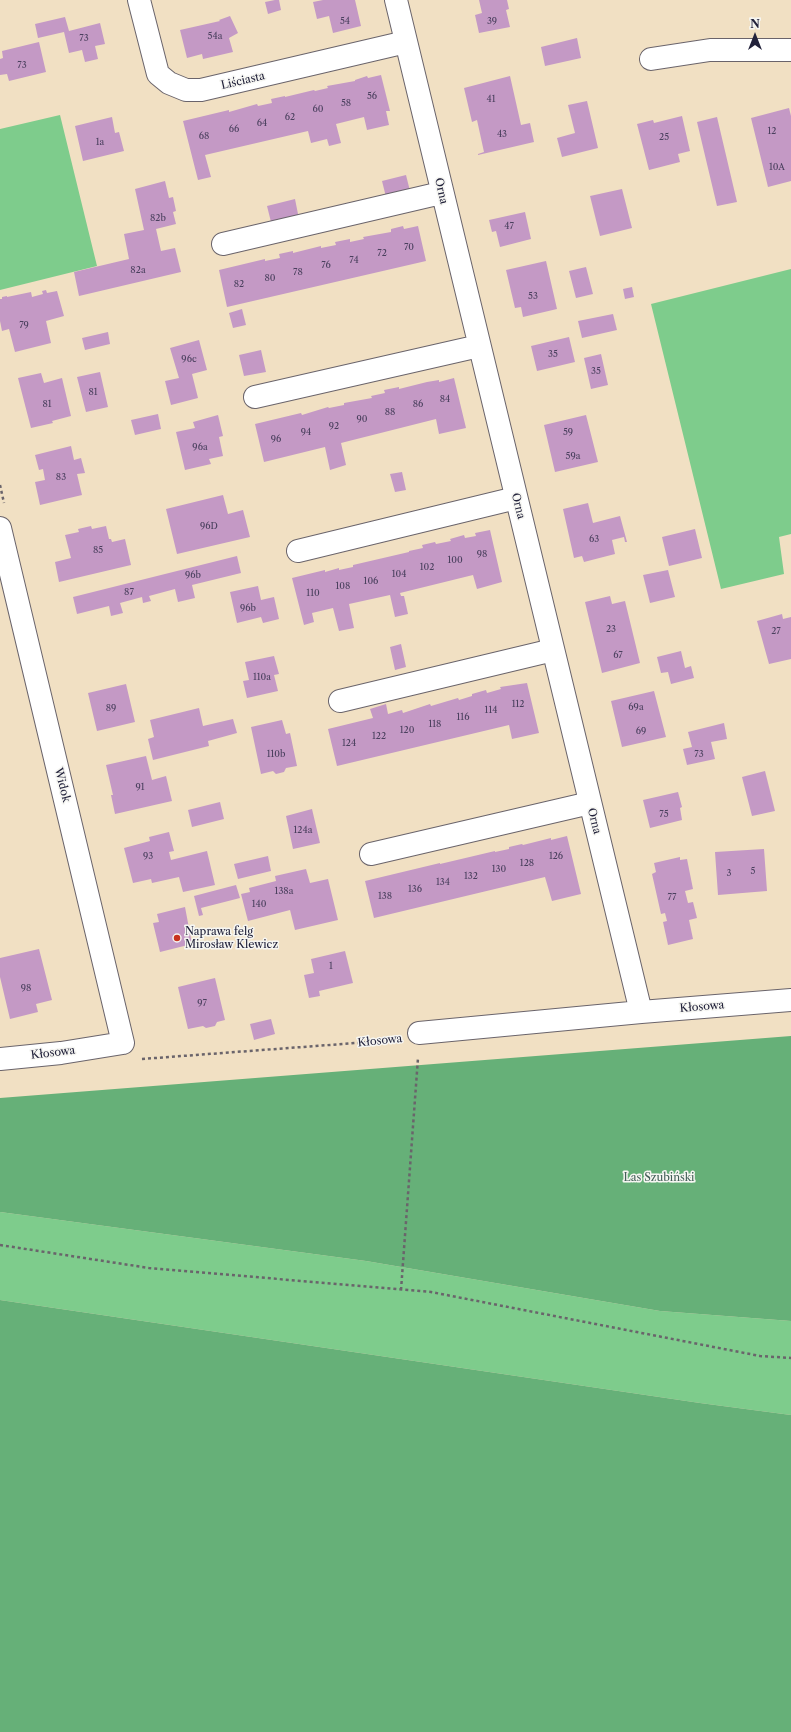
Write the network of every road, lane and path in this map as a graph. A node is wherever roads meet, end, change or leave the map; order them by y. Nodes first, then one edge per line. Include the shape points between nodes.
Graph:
1 (140, 0) edge
2 (396, 0) edge
3 (406, 42) junction
4 (791, 50) edge
5 (651, 59) dead end
6 (441, 193) junction
7 (223, 244) dead end
8 (479, 346) junction
9 (255, 397) dead end
10 (516, 498) junction
11 (0, 528) edge
12 (298, 551) dead end
13 (553, 650) junction
14 (340, 701) dead end
15 (590, 803) junction
16 (371, 854) dead end
17 (791, 1000) edge
18 (641, 1012) junction
19 (419, 1033) junction
20 (123, 1043) junction
21 (0, 1059) edge
22 (0, 1245) edge
23 (401, 1290) junction
24 (791, 1358) edge

1 - 3 street, Liściasta via 158,74 169,84 186,90 201,90
2 - 3 street, Orna
3 - 6 street, Orna
4 - 5 street via 710,50
6 - 7 street
6 - 8 street, Orna
8 - 9 street
8 - 10 street, Orna
10 - 12 street
10 - 13 street, Orna
11 - 20 street, Widok
13 - 14 street
13 - 15 street, Orna
15 - 16 street
15 - 18 street, Orna
17 - 18 street, Kłosowa
18 - 19 street, Kłosowa
19 - 20 path, Kłosowa via 402,1040 139,1060
19 - 23 path
20 - 21 street, Kłosowa
22 - 23 path via 149,1268
23 - 24 path via 431,1292 760,1356

